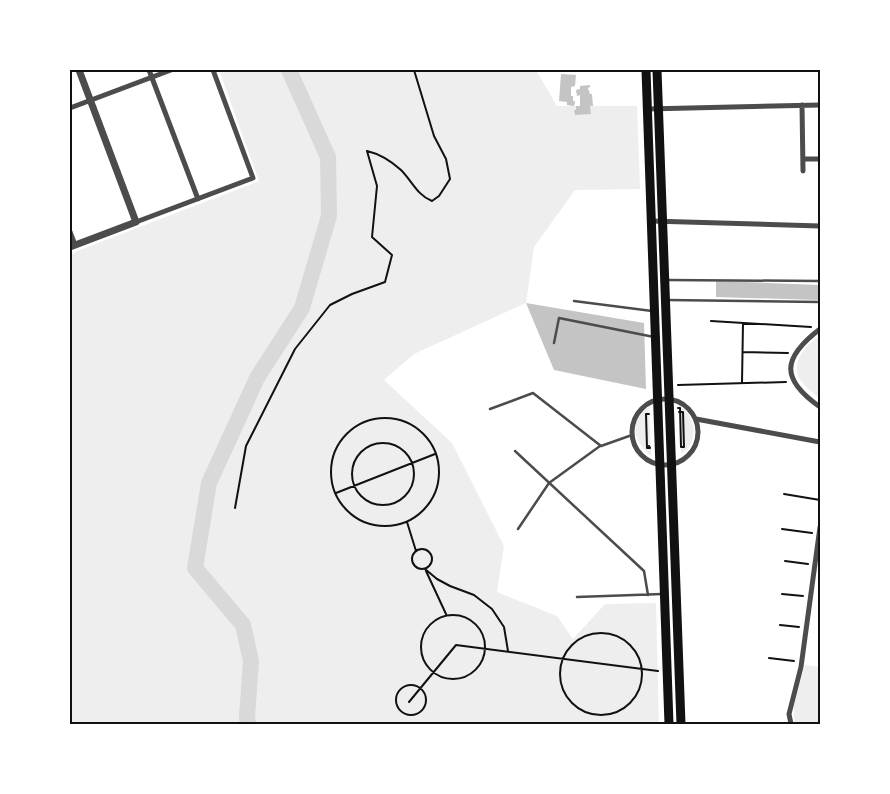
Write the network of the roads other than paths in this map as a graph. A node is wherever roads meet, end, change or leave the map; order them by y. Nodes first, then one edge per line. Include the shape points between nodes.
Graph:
1 (79, 70) edge
2 (149, 70) edge
3 (171, 70) edge
4 (213, 70) edge
5 (646, 70) edge
6 (658, 70) edge
7 (152, 77) junction
8 (90, 100) junction
9 (802, 105) junction
10 (820, 105) edge
11 (70, 108) edge
12 (647, 109) junction
13 (659, 109) junction
14 (802, 159) junction
15 (820, 159) edge
16 (803, 171) dead end
17 (198, 199) junction
18 (651, 221) junction
19 (663, 221) junction
20 (136, 222) junction
21 (820, 226) edge
22 (70, 232) edge
23 (72, 246) edge
24 (666, 280) junction
25 (820, 281) edge
26 (666, 300) junction
27 (574, 301) dead end
28 (820, 302) edge
29 (654, 312) junction
30 (820, 329) edge
31 (655, 337) junction
32 (554, 343) dead end
33 (658, 399) junction
34 (670, 399) junction
35 (820, 407) edge
36 (490, 409) dead end
37 (696, 419) junction
38 (632, 435) junction
39 (820, 442) edge
40 (601, 446) junction
41 (515, 452) dead end
42 (660, 464) junction
43 (672, 464) junction
44 (548, 483) junction
45 (820, 527) edge
46 (518, 529) dead end
47 (819, 534) edge
48 (814, 572) junction
49 (820, 574) edge
50 (664, 594) junction
51 (648, 595) junction
52 (576, 597) dead end
53 (669, 724) edge
54 (681, 724) edge
55 (791, 724) edge

1 - 8 street
2 - 7 street
3 - 7 street
4 - 17 street via 253,178
5 - 12 main road
6 - 13 main road
7 - 8 street
7 - 17 street
8 - 11 street
8 - 20 street
9 - 10 street
9 - 13 street
9 - 14 street
12 - 13 street
12 - 18 main road
13 - 19 main road
14 - 15 street
14 - 16 street
17 - 20 street
18 - 19 street
18 - 29 main road
19 - 21 street
19 - 24 main road
20 - 23 street
22 - 23 street
24 - 25 lane
24 - 26 main road
26 - 28 lane
26 - 34 main road
27 - 29 lane
29 - 31 main road
30 - 35 street via 795,353 790,370 793,382 802,394
31 - 32 lane via 559,318
31 - 33 main road
33 - 34 street
33 - 38 street via 638,412
33 - 42 main road
34 - 37 street via 685,405
34 - 43 main road
36 - 40 lane via 533,393
37 - 39 street
37 - 43 street via 696,444 686,457
38 - 40 lane
38 - 42 street via 639,452
40 - 44 lane
41 - 44 lane
42 - 43 street
42 - 50 main road
43 - 54 main road
44 - 46 lane
44 - 51 lane via 644,571
45 - 47 street
47 - 48 street
48 - 49 street
48 - 55 street via 801,662 789,714
50 - 51 lane
50 - 53 main road
51 - 52 lane

